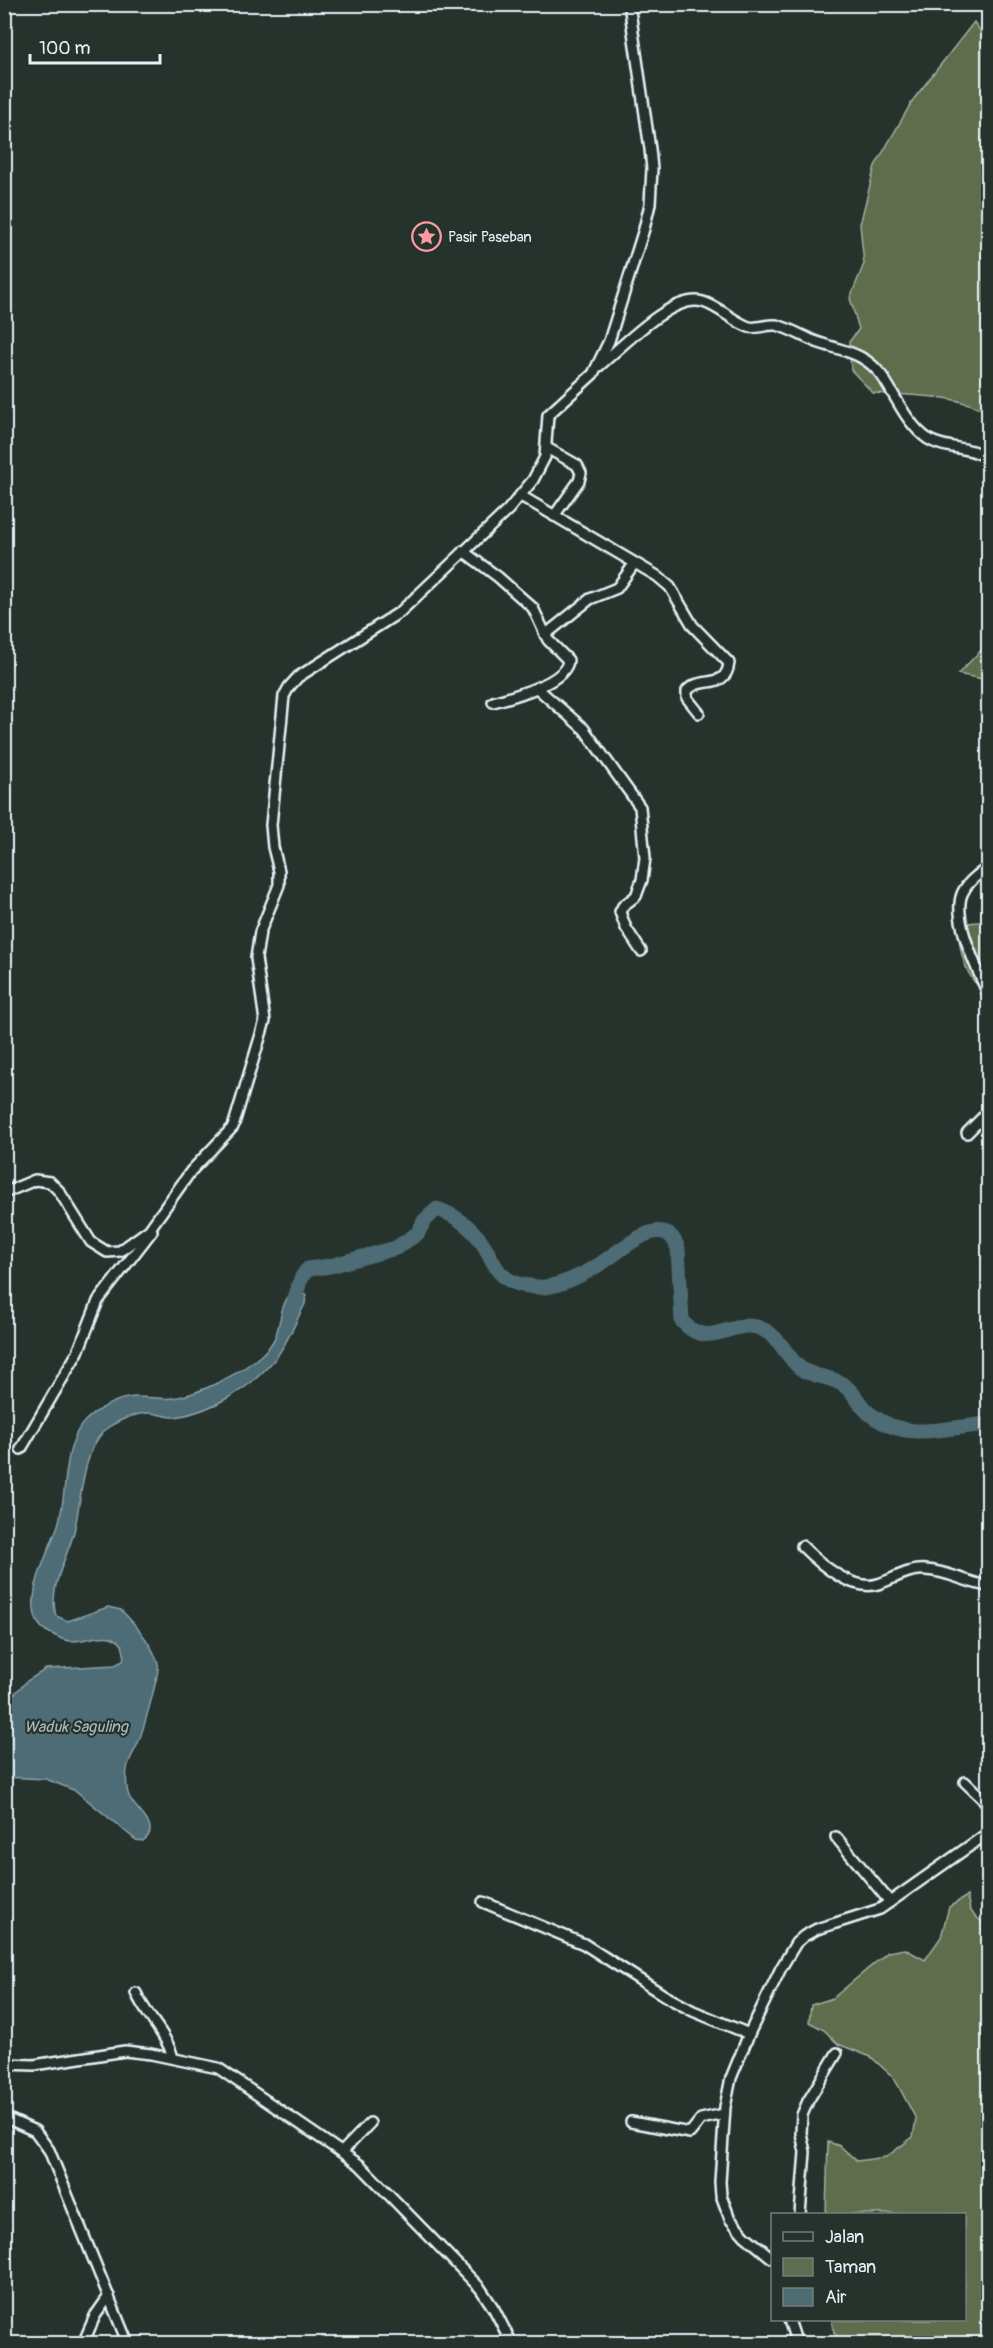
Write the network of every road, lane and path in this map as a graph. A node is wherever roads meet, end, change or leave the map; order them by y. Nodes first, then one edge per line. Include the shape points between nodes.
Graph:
1 (628, 4) edge
2 (597, 368) junction
3 (547, 448) junction
4 (988, 458) edge
5 (521, 496) junction
6 (554, 516) junction
7 (463, 551) junction
8 (634, 564) junction
9 (545, 635) junction
10 (537, 688) junction
11 (493, 702) dead end
12 (699, 713) dead end
13 (988, 868) edge
14 (641, 951) dead end
15 (988, 994) edge
16 (988, 1112) edge
17 (967, 1132) dead end
18 (4, 1192) edge
19 (157, 1221) junction
20 (21, 1449) dead end
21 (802, 1546) dead end
22 (988, 1586) edge
23 (965, 1782) dead end
24 (988, 1804) edge
25 (988, 1833) edge
26 (836, 1837) dead end
27 (483, 1902) dead end
28 (890, 1902) junction
29 (136, 1993) dead end
30 (749, 2034) junction
31 (837, 2053) dead end
32 (173, 2058) junction
33 (4, 2064) edge
34 (724, 2114) junction
35 (4, 2117) edge
36 (631, 2122) dead end
37 (370, 2123) dead end
38 (342, 2151) junction
39 (800, 2213) edge
40 (771, 2257) edge
41 (109, 2296) junction
42 (790, 2321) edge
43 (85, 2339) dead end
44 (128, 2343) edge
45 (512, 2343) edge
46 (797, 2343) edge

1 - 2 street via 650,149 650,204 617,317
2 - 3 street via 549,413
2 - 4 street via 669,309 698,301 749,327 776,325 858,355 877,370 922,434 932,441 971,449
3 - 5 street via 543,464
3 - 6 street via 576,465 581,473
5 - 6 street
5 - 7 street
6 - 8 street
7 - 9 street via 530,605
7 - 19 street via 400,612 298,678 286,692 271,825 279,885 257,950 264,1028 233,1127 191,1171
8 - 9 street via 617,588 590,599
8 - 12 street via 670,587 693,626 729,661 720,679 694,684 687,691 687,698
9 - 10 street via 568,663 561,673
10 - 11 street
10 - 14 street via 584,729 640,807 645,858 642,880 638,894 620,912
13 - 15 street via 967,886 960,905 961,922
16 - 17 street
18 - 19 street via 35,1180 50,1182 86,1237 107,1252 126,1248
19 - 20 street via 98,1301 78,1352
21 - 22 street via 830,1571 864,1585 877,1585 910,1571 926,1570
23 - 24 street
25 - 28 street
26 - 28 street
27 - 30 street via 584,1944 665,1996
28 - 30 street via 876,1911 817,1929 800,1939 781,1968
29 - 32 street
30 - 34 street via 731,2078
31 - 39 street via 802,2115 805,2152
32 - 33 street via 125,2051 34,2065
32 - 38 street via 221,2070
34 - 36 street via 701,2119 690,2133
34 - 40 street via 720,2182 725,2208 737,2228
35 - 41 street via 35,2131 49,2150
37 - 38 street
38 - 45 street via 473,2280
41 - 43 street
41 - 44 street
42 - 46 street

